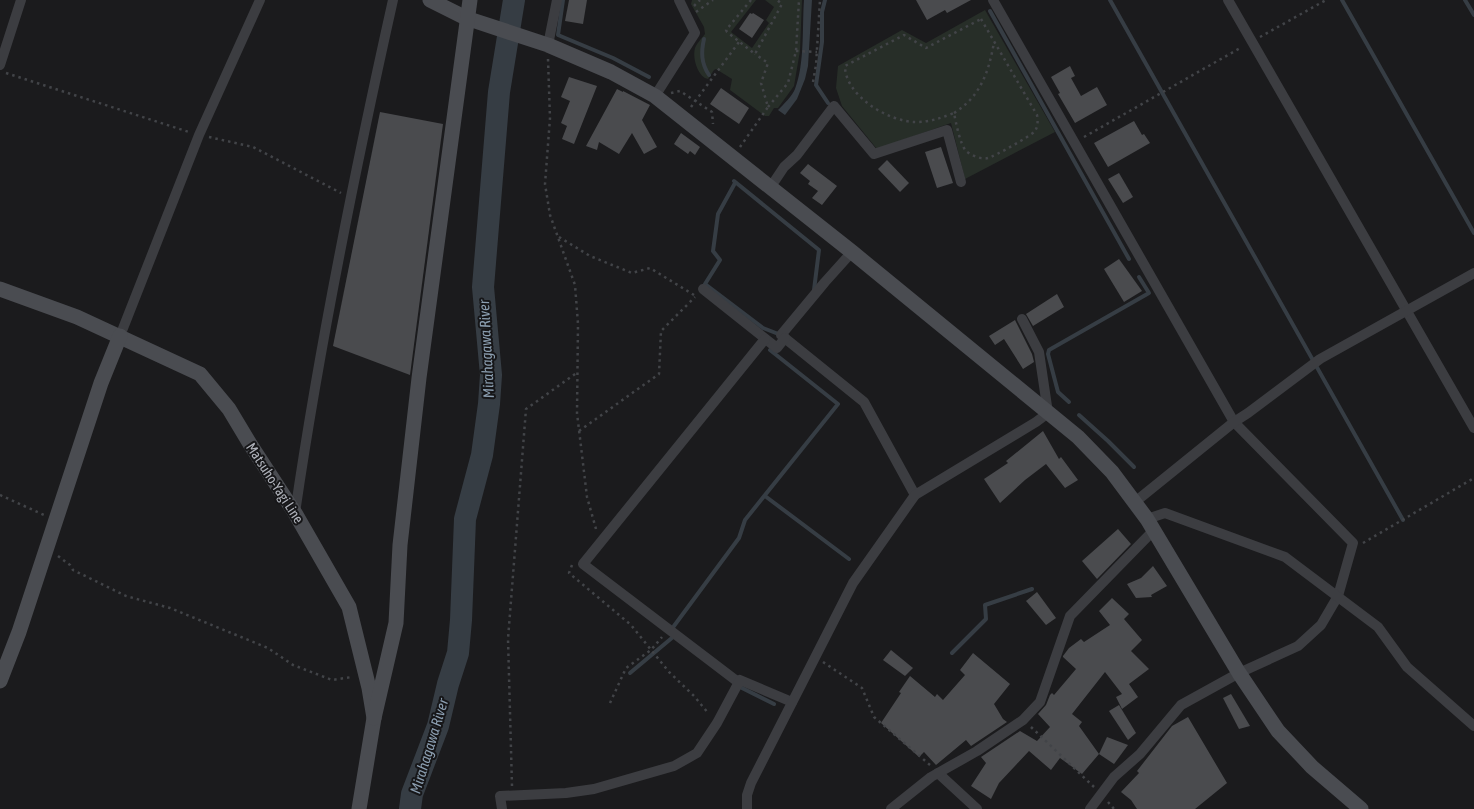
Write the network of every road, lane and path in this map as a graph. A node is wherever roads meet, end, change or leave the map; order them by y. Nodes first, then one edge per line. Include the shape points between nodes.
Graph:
1 (21, 0) edge
2 (260, 0) edge
3 (393, 0) edge
4 (430, 0) edge
5 (470, 0) edge
6 (557, 0) edge
7 (679, 0) edge
8 (713, 0) edge
9 (751, 0) edge
10 (777, 0) edge
11 (799, 0) edge
12 (820, 0) edge
13 (993, 0) edge
14 (1228, 0) edge
15 (1326, 0) edge
16 (466, 18) junction
17 (688, 18) junction
18 (739, 42) junction
19 (994, 42) junction
20 (1252, 42) junction
21 (544, 44) junction
22 (796, 51) junction
23 (817, 52) junction
24 (755, 54) junction
25 (0, 64) edge
26 (0, 71) edge
27 (714, 76) junction
28 (719, 79) dead end
29 (813, 82) dead end
30 (655, 96) junction
31 (696, 101) junction
32 (768, 108) junction
33 (954, 114) junction
34 (683, 119) junction
35 (714, 131) dead end
36 (199, 135) junction
37 (1075, 142) junction
38 (732, 158) junction
39 (960, 182) dead end
40 (770, 188) junction
41 (350, 198) junction
42 (558, 236) junction
43 (852, 252) junction
44 (1474, 273) edge
45 (0, 289) edge
46 (699, 293) junction
47 (1406, 310) junction
48 (1022, 319) dead end
49 (120, 336) junction
50 (785, 338) junction
51 (765, 339) junction
52 (578, 372) junction
53 (1048, 412) junction
54 (1234, 422) junction
55 (1474, 428) edge
56 (580, 431) junction
57 (1474, 478) edge
58 (0, 495) edge
59 (914, 495) junction
60 (1135, 502) junction
61 (295, 513) junction
62 (56, 521) junction
63 (1150, 525) junction
64 (596, 531) dead end
65 (46, 548) junction
66 (1351, 550) junction
67 (575, 560) dead end
68 (1338, 596) junction
69 (668, 630) junction
70 (651, 650) junction
71 (816, 657) junction
72 (1239, 673) junction
73 (366, 675) junction
74 (0, 681) edge
75 (738, 682) junction
76 (792, 702) junction
77 (610, 703) dead end
78 (374, 718) junction
79 (1023, 720) junction
80 (717, 723) junction
81 (1474, 726) edge
82 (938, 773) junction
83 (1101, 794) junction
84 (513, 795) junction
85 (359, 809) edge
86 (502, 809) edge
87 (747, 809) edge
88 (891, 809) edge
89 (977, 809) edge
90 (1090, 809) edge
91 (1361, 809) edge

1 - 25 street
2 - 36 street
3 - 41 street
4 - 16 street
5 - 16 street
6 - 21 street
7 - 17 street
8 - 17 path
9 - 18 path via 726,30
10 - 24 path via 782,4
11 - 22 path
12 - 23 path
13 - 37 street
14 - 20 street
15 - 20 path
16 - 21 street
16 - 78 street via 400,545 396,623
17 - 30 street via 695,33
18 - 24 path
18 - 27 path
19 - 33 path via 990,67 981,85 974,97
19 - 33 path via 1037,115 1035,131 987,159 979,158 963,147
19 - 33 path via 981,19 926,48 904,36 845,66 845,73 856,94 897,119 915,122
20 - 37 path
20 - 47 street
21 - 30 street via 612,72
21 - 42 path via 550,118 546,184 550,215
22 - 23 path
22 - 32 path via 788,82
23 - 29 path
24 - 32 path via 768,63 761,83
26 - 36 path
27 - 28 path
27 - 31 path
30 - 31 path via 680,91
30 - 34 street
31 - 34 path
31 - 35 path via 712,112
32 - 38 path
34 - 38 street
36 - 41 path via 253,147
36 - 49 street
37 - 54 street
38 - 40 street
39 - 40 street via 947,130 874,154 834,106
40 - 43 street
41 - 61 street via 308,424
42 - 46 path via 590,256 632,273 650,268
42 - 52 path via 575,285
43 - 50 street via 781,334
43 - 53 street
44 - 47 street
45 - 49 street, Matsuho-Yagi Line
46 - 51 street
46 - 56 path via 661,331 659,374
47 - 54 street via 1320,359
47 - 55 street
48 - 53 street via 1039,352
49 - 61 street, Matsuho-Yagi Line via 200,374 229,409
49 - 62 street via 101,383
50 - 51 street via 776,348
50 - 59 street via 864,402
51 - 69 street via 583,564
52 - 56 path
52 - 84 path via 526,409 508,639
53 - 59 street
53 - 60 street via 1112,472
54 - 60 street
54 - 66 street via 1353,543
56 - 64 path via 587,497
57 - 66 path
58 - 62 path
59 - 71 street via 853,583
60 - 63 street
61 - 73 street, Matsuho-Yagi Line via 349,607
62 - 65 street
63 - 68 street via 1165,513 1285,557
63 - 72 street
63 - 79 street via 1070,616 1040,702
65 - 73 path via 73,570 126,596 170,608 231,632 268,648 301,668 332,680
65 - 74 street
66 - 68 street
67 - 70 path via 569,574 631,625
68 - 72 street via 1321,625 1298,646
68 - 81 street via 1378,627 1407,667
69 - 70 path
69 - 75 street
70 - 77 path via 626,668
70 - 80 path
71 - 76 street
71 - 82 path via 862,688 874,717
72 - 83 street via 1181,705
72 - 91 street via 1278,731 1312,767
73 - 78 street, Matsuho-Yagi Line
75 - 76 street via 740,680
75 - 80 street
76 - 87 street via 751,783
78 - 85 street, Matsuho-Yagi Line
79 - 82 street
79 - 83 path
80 - 84 street via 697,754 674,766 594,789
82 - 88 street
82 - 89 street
83 - 90 street
84 - 86 street via 500,796

